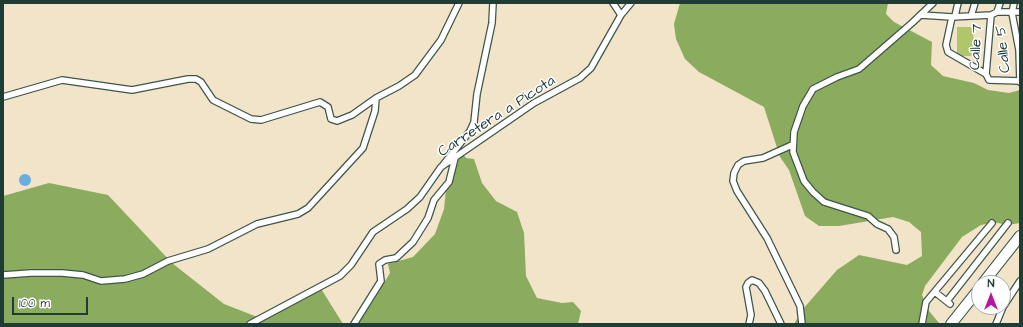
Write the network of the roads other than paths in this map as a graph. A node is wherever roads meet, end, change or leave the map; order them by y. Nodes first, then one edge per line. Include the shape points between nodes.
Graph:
1 (459, 3) edge
2 (493, 3) edge
3 (613, 3) edge
4 (631, 3) edge
5 (933, 3) edge
6 (958, 3) edge
7 (975, 3) edge
8 (1000, 3) edge
9 (1014, 3) edge
10 (997, 12) junction
11 (1020, 12) edge
12 (1012, 13) junction
13 (621, 15) junction
14 (921, 15) junction
15 (953, 16) junction
16 (971, 16) junction
17 (991, 16) junction
18 (1018, 29) edge
19 (986, 74) junction
20 (1020, 81) edge
21 (3, 97) edge
22 (376, 98) junction
23 (792, 145) junction
24 (455, 158) junction
25 (441, 168) junction
26 (992, 223) dead end
27 (1008, 223) dead end
28 (1020, 236) edge
29 (896, 250) dead end
30 (3, 275) edge
31 (989, 275) edge
32 (1020, 281) edge
33 (935, 292) junction
34 (971, 298) edge
35 (250, 324) edge
36 (354, 324) edge
37 (749, 324) edge
38 (781, 324) edge
39 (802, 324) edge
40 (922, 324) edge
41 (951, 324) edge
42 (996, 324) edge

1 - 22 street via 441,40 415,75
2 - 25 street via 492,23 477,94 474,122
3 - 13 street
4 - 13 street, Carretera a Picota
5 - 14 street
6 - 15 street
7 - 16 street
8 - 10 street
9 - 12 street
10 - 12 street
10 - 17 street
11 - 12 street
12 - 18 street, Calle 5
13 - 24 street, Carretera a Picota via 591,68 534,103
14 - 15 street
14 - 23 street via 859,69 813,89 803,106
15 - 16 street
15 - 19 street via 946,45 948,52
16 - 17 street
17 - 19 street, Calle 7
18 - 20 street, Calle 5
19 - 20 street, Calle 7 via 989,80
21 - 22 street via 62,80 132,90 196,79 213,100 251,119 261,120 320,102 328,107 330,117 334,121 352,115
22 - 30 street via 375,111 363,148 308,208 298,214 257,224 208,249 168,261 143,274 125,279 101,281 83,275 62,273 31,272
23 - 29 street via 804,181 813,192 824,202 868,216 888,229 894,237
23 - 39 street via 764,158 744,161 738,165 733,181 737,192 767,238 800,306
24 - 25 street, Carretera a Picota
24 - 36 street via 449,182 434,200 428,218 413,242 396,258 380,264 381,281
25 - 35 street, Carretera a Picota via 420,197 373,232 351,265 340,276
26 - 33 street
27 - 33 street via 948,303
28 - 31 highway
32 - 42 street via 1003,307
33 - 40 street via 926,302
34 - 41 highway
37 - 38 street via 751,315 746,287 752,280 765,291

